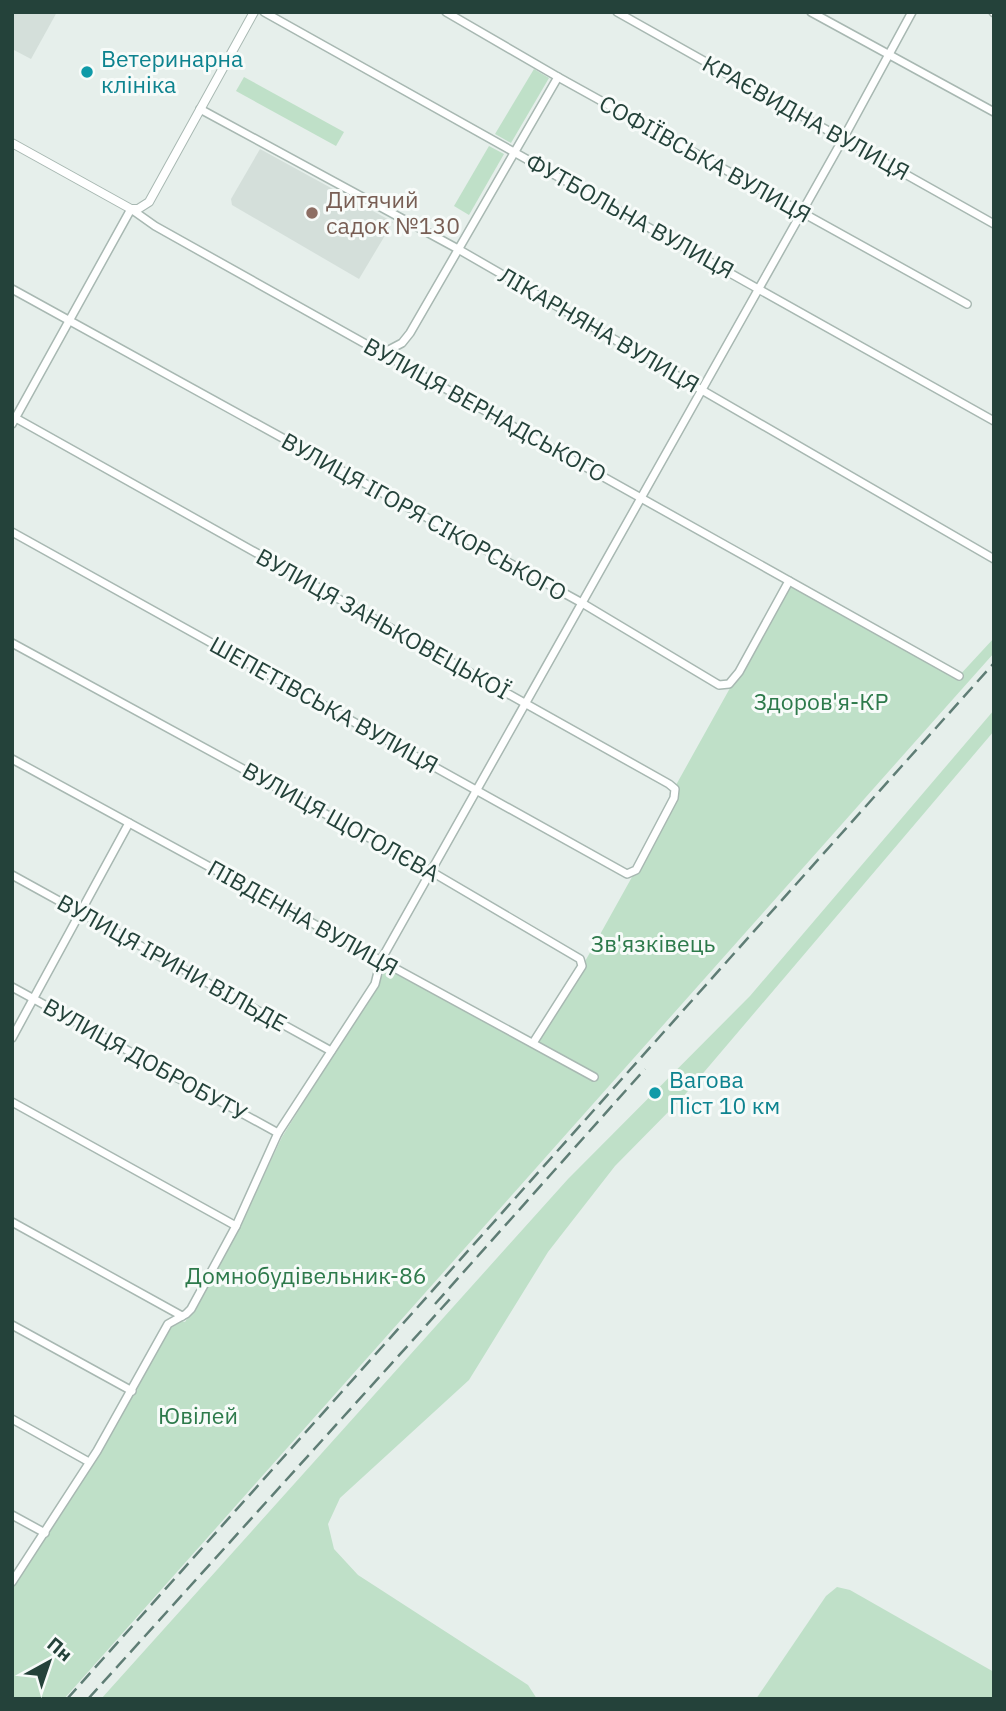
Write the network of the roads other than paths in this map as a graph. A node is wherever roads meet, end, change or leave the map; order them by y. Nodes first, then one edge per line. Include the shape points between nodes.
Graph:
1 (254, 12) edge
2 (264, 12) edge
3 (446, 12) edge
4 (617, 12) edge
5 (811, 12) edge
6 (912, 12) edge
7 (889, 54) junction
8 (558, 78) junction
9 (200, 108) junction
10 (994, 112) edge
11 (843, 139) junction
12 (12, 144) edge
13 (514, 151) junction
14 (131, 209) junction
15 (801, 212) junction
16 (994, 224) edge
17 (458, 249) junction
18 (758, 288) junction
19 (12, 289) edge
20 (967, 304) dead end
21 (69, 320) junction
22 (383, 353) junction
23 (703, 389) junction
24 (13, 419) edge
25 (994, 421) edge
26 (641, 496) junction
27 (12, 532) edge
28 (994, 559) edge
29 (789, 581) junction
30 (582, 603) junction
31 (12, 643) edge
32 (959, 676) dead end
33 (527, 704) junction
34 (12, 759) edge
35 (478, 790) junction
36 (129, 823) junction
37 (636, 870) joint
38 (432, 872) junction
39 (12, 875) edge
40 (81, 913) junction
41 (381, 960) junction
42 (12, 987) edge
43 (34, 999) junction
44 (12, 1038) edge
45 (533, 1043) junction
46 (331, 1051) junction
47 (594, 1077) dead end
48 (12, 1102) edge
49 (278, 1133) junction
50 (12, 1222) edge
51 (236, 1226) junction
52 (182, 1316) junction
53 (12, 1325) edge
54 (132, 1391) junction
55 (12, 1419) edge
56 (89, 1462) junction
57 (12, 1515) edge
58 (45, 1533) junction
59 (12, 1582) edge

1 - 9 street
2 - 13 street, ФУТБОЛЬНА ВУЛИЦЯ
3 - 8 street, СОФІЇВСЬКА ВУЛИЦЯ
4 - 11 street, КРАЄВИДНА ВУЛИЦЯ
5 - 7 street
6 - 7 street
7 - 10 street
7 - 11 street
8 - 13 street
8 - 15 street, СОФІЇВСЬКА ВУЛИЦЯ
9 - 14 street via 149,202
9 - 17 street, ЛІКАРНЯНА ВУЛИЦЯ
11 - 15 street
11 - 16 street, КРАЄВИДНА ВУЛИЦЯ
12 - 14 street, ВУЛИЦЯ ВЕРНАДСЬКОГО
13 - 17 street
13 - 18 street, ФУТБОЛЬНА ВУЛИЦЯ
14 - 21 street
14 - 22 street, ВУЛИЦЯ ВЕРНАДСЬКОГО
15 - 18 street
15 - 20 street, СОФІЇВСЬКА ВУЛИЦЯ
17 - 22 street via 410,332 402,343
17 - 23 street, ЛІКАРНЯНА ВУЛИЦЯ
18 - 23 street
18 - 25 street, ФУТБОЛЬНА ВУЛИЦЯ
19 - 21 street, ВУЛИЦЯ ІГОРЯ СІКОРСЬКОГО
21 - 24 street
21 - 30 street, ВУЛИЦЯ ІГОРЯ СІКОРСЬКОГО
22 - 26 street, ВУЛИЦЯ ВЕРНАДСЬКОГО
23 - 26 street
23 - 28 street, ЛІКАРНЯНА ВУЛИЦЯ
24 - 33 street, ВУЛИЦЯ ЗАНЬКОВЕЦЬКОЇ
26 - 29 street, ВУЛИЦЯ ВЕРНАДСЬКОГО
26 - 30 street
27 - 35 street, ШЕПЕТІВСЬКА ВУЛИЦЯ
29 - 30 street, ВУЛИЦЯ ІГОРЯ СІКОРСЬКОГО via 739,672 722,686
29 - 32 street, ВУЛИЦЯ ВЕРНАДСЬКОГО
30 - 33 street
31 - 38 street, ВУЛИЦЯ ЩОГОЛЄВА
33 - 35 street
33 - 37 street, ВУЛИЦЯ ЗАНЬКОВЕЦЬКОЇ via 675,789
34 - 36 street, ПІВДЕННА ВУЛИЦЯ
35 - 37 street, ШЕПЕТІВСЬКА ВУЛИЦЯ via 627,874
35 - 38 street
36 - 40 street
36 - 41 street, ПІВДЕННА ВУЛИЦЯ
38 - 41 street
38 - 45 street, ВУЛИЦЯ ЩОГОЛЄВА via 583,963
39 - 40 street, ВУЛИЦЯ ІРИНИ ВІЛЬДЕ
40 - 43 street
40 - 46 street, ВУЛИЦЯ ІРИНИ ВІЛЬДЕ
41 - 45 street, ПІВДЕННА ВУЛИЦЯ
41 - 46 street via 375,984
42 - 43 street, ВУЛИЦЯ ДОБРОБУТУ
43 - 44 street
43 - 49 street, ВУЛИЦЯ ДОБРОБУТУ
45 - 47 street, ПІВДЕННА ВУЛИЦЯ
46 - 49 street
48 - 51 street
49 - 51 street
50 - 52 street
51 - 52 street via 196,1300
52 - 54 street via 168,1324
53 - 54 street
54 - 56 street
55 - 56 street
56 - 58 street
57 - 58 street
58 - 59 street

